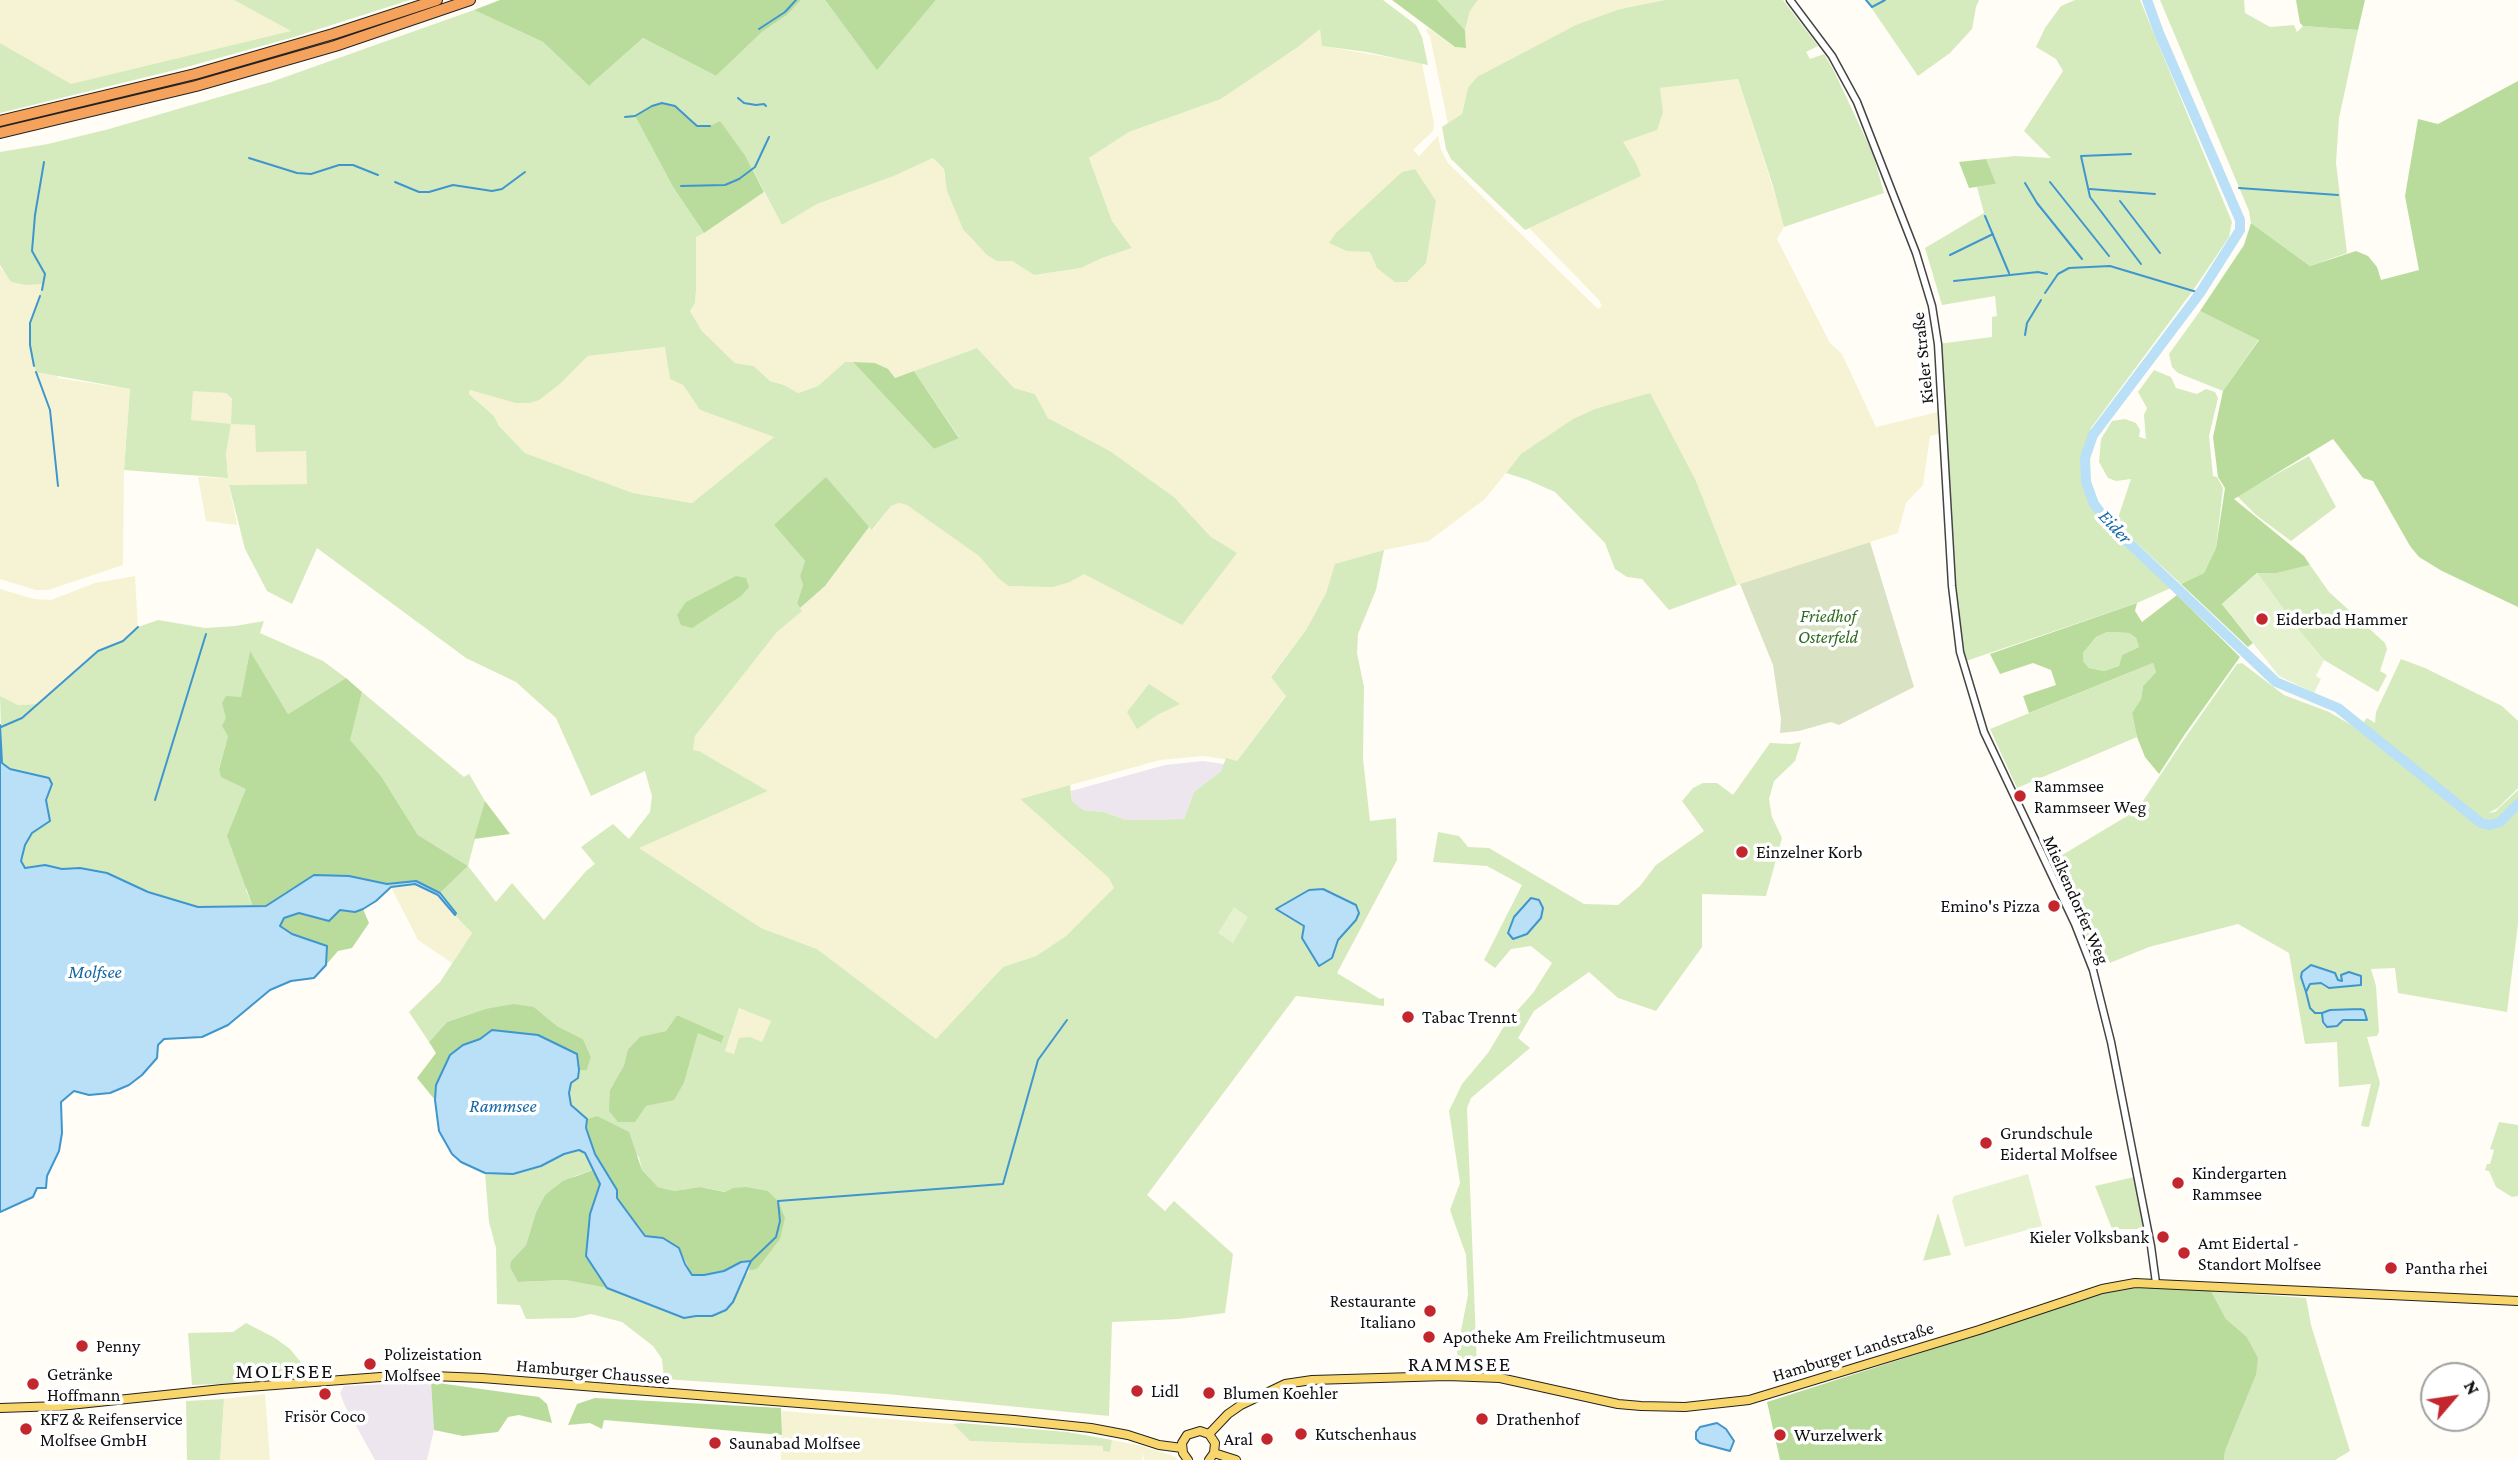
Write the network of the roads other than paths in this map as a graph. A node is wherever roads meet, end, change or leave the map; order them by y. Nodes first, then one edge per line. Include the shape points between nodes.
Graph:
1 (437, 0) edge
2 (470, 0) edge
3 (1790, 0) edge
4 (0, 121) edge
5 (0, 133) edge
6 (1963, 662) joint
7 (2156, 1283) junction
8 (2518, 1301) edge
9 (0, 1408) edge
10 (1209, 1434) junction
11 (1182, 1448) junction
12 (1212, 1457) edge
13 (1188, 1460) edge
14 (1236, 1460) edge

1 - 4 highway via 195,74
2 - 5 highway via 196,86
3 - 6 street, Kieler Straße via 1832,56 1857,102 1932,306 1955,622
6 - 7 street, Mielkendorfer Weg via 1984,732 2093,970
7 - 8 main road, Hamburger Landstraße
7 - 10 main road, Hamburger Landstraße via 2102,1289 1749,1400 1641,1406 1500,1378 1323,1379 1276,1387 1231,1412
9 - 11 main road, Hamburger Chaussee via 407,1375 1014,1420 1091,1428
10 - 11 main road, Hamburger Landstraße via 1191,1433
10 - 12 main road via 1214,1443
11 - 13 main road
12 - 14 main road

